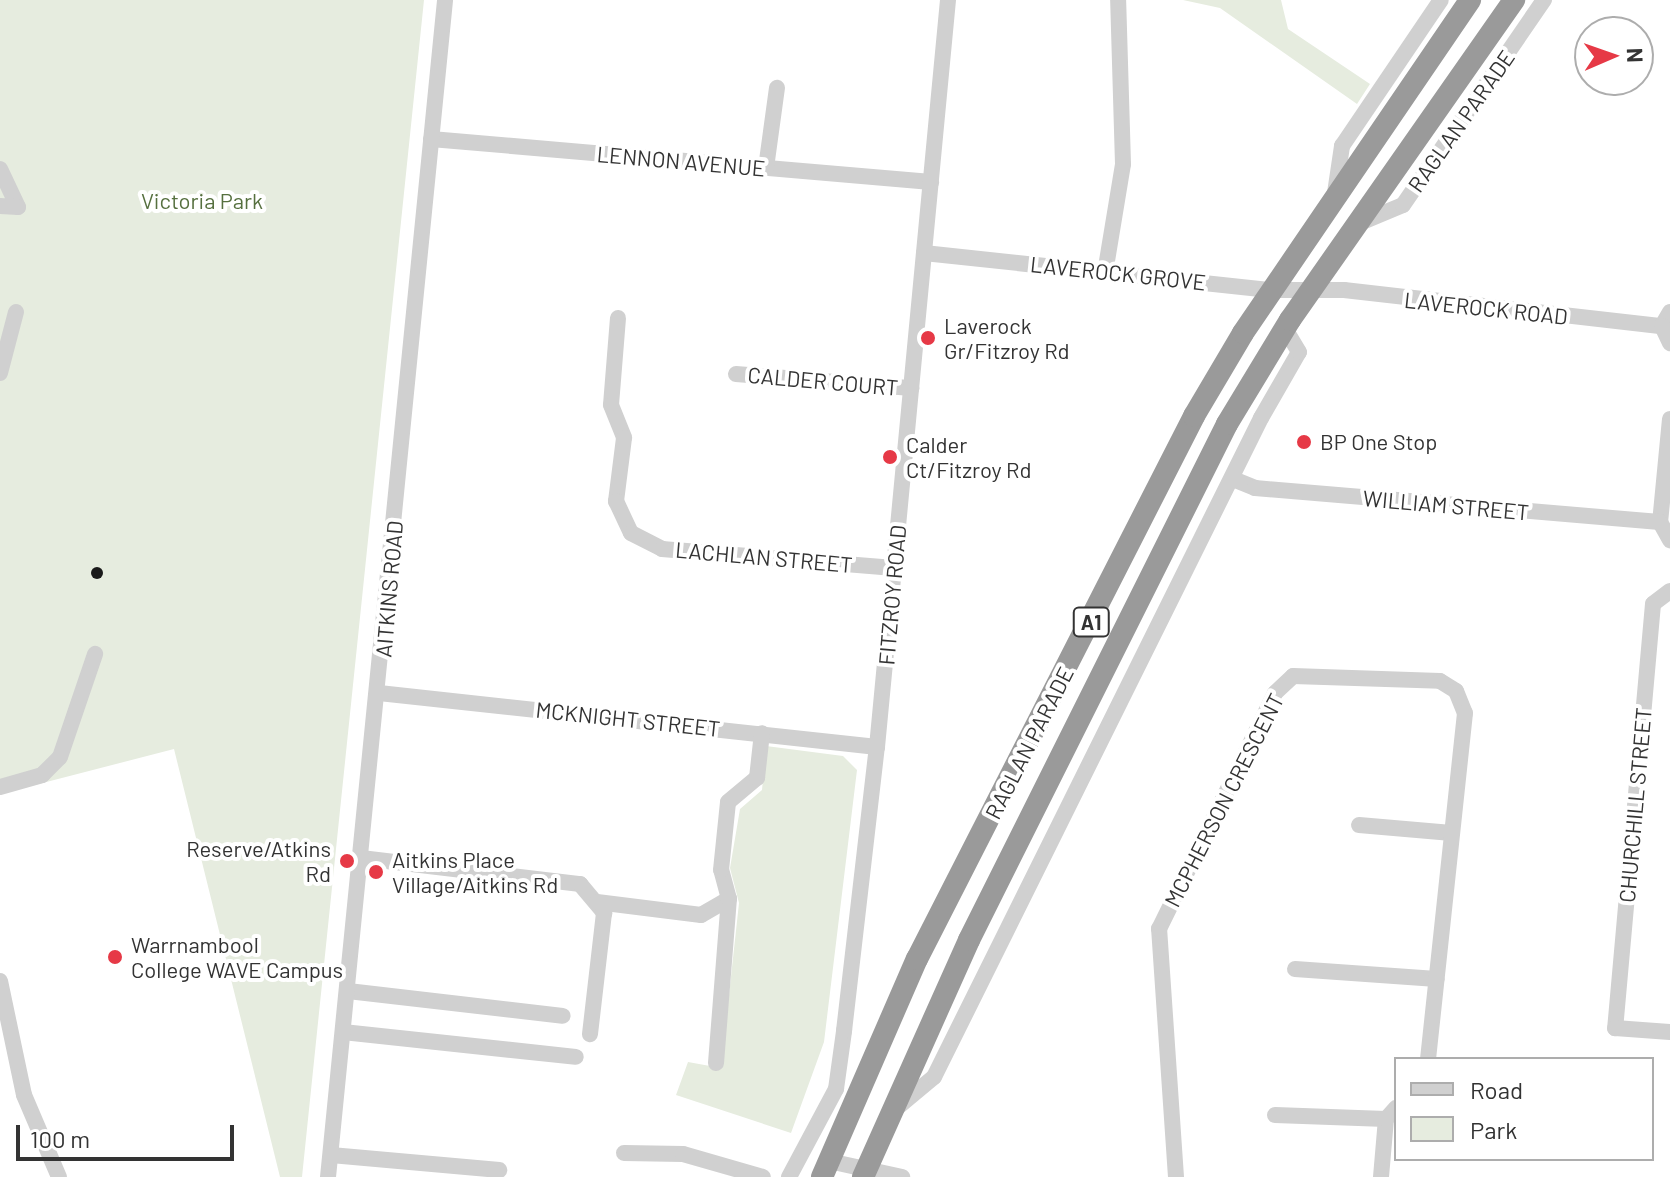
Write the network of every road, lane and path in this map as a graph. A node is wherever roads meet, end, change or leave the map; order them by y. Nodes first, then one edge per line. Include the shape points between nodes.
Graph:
1 (445, 0) edge
2 (948, 0) edge
3 (1118, 0) edge
4 (1441, 0) edge
5 (1470, 0) edge
6 (1514, 0) edge
7 (1544, 0) edge
8 (777, 88) dead end
9 (431, 139) junction
10 (766, 168) junction
11 (0, 169) edge
12 (931, 182) junction
13 (1335, 198) junction
14 (0, 206) edge
15 (1362, 222) junction
16 (924, 253) junction
17 (1105, 273) junction
18 (1272, 290) junction
19 (1311, 291) junction
20 (16, 312) dead end
21 (618, 318) dead end
22 (1666, 319) edge
23 (1285, 329) junction
24 (4, 342) edge
25 (1670, 343) edge
26 (0, 373) edge
27 (736, 374) dead end
28 (911, 388) junction
29 (1670, 419) edge
30 (1233, 479) junction
31 (1660, 522) junction
32 (1670, 540) edge
33 (894, 568) junction
34 (1670, 591) edge
35 (95, 654) dead end
36 (379, 693) junction
37 (762, 733) junction
38 (877, 747) junction
39 (0, 787) edge
40 (1359, 825) dead end
41 (1452, 833) junction
42 (361, 858) junction
43 (729, 899) junction
44 (597, 902) junction
45 (1295, 969) dead end
46 (1437, 979) junction
47 (0, 981) edge
48 (348, 991) junction
49 (563, 1016) dead end
50 (343, 1032) junction
51 (1670, 1032) edge
52 (590, 1034) dead end
53 (576, 1057) dead end
54 (1428, 1057) edge
55 (716, 1063) dead end
56 (1391, 1113) edge
57 (888, 1114) junction
58 (1275, 1115) dead end
59 (624, 1153) dead end
60 (331, 1155) junction
61 (825, 1169) edge
62 (499, 1170) dead end
63 (865, 1173) edge
64 (59, 1177) edge
65 (328, 1177) edge
66 (763, 1177) edge
67 (789, 1177) edge
68 (902, 1177) edge
69 (1176, 1177) edge
70 (1381, 1177) edge

1 - 9 street, AITKINS ROAD
2 - 12 street, FITZROY ROAD
3 - 17 street via 1123,164
4 - 13 street, RAGLAN PARADE via 1342,146
5 - 13 highway, RAGLAN PARADE / A1
6 - 15 highway, RAGLAN PARADE / A1
7 - 15 street, RAGLAN PARADE via 1403,205
8 - 10 street
9 - 10 street, LENNON AVENUE
9 - 36 street, AITKINS ROAD
10 - 12 street, LENNON AVENUE
11 - 14 street via 18,207
12 - 16 street, FITZROY ROAD
13 - 18 highway, RAGLAN PARADE / A1
15 - 19 highway, RAGLAN PARADE / A1
16 - 17 street, LAVEROCK GROVE
16 - 28 street, FITZROY ROAD
17 - 18 street, LAVEROCK GROVE
18 - 19 street, LAVEROCK GROVE
18 - 61 highway, RAGLAN PARADE / A1 via 1194,416 925,945
19 - 22 street, LAVEROCK ROAD
19 - 23 highway, RAGLAN PARADE / A1
20 - 24 street
21 - 33 street, LACHLAN STREET via 611,405 624,432 624,448 616,501 631,533 662,549
22 - 25 street
23 - 30 street, RAGLAN PARADE via 1299,352
23 - 57 highway, RAGLAN PARADE / A1 via 1178,514
24 - 26 street
27 - 28 street, CALDER COURT
28 - 33 street, FITZROY ROAD
29 - 31 street
30 - 31 street, WILLIAM STREET via 1270,489
30 - 57 street, RAGLAN PARADE via 934,1077
31 - 32 street
33 - 38 street, FITZROY ROAD
34 - 51 street, CHURCHILL STREET via 1653,604 1615,1028
35 - 39 street via 60,757 42,775
36 - 37 street, MCKNIGHT STREET
36 - 42 street, AITKINS ROAD
37 - 38 street, MCKNIGHT STREET
37 - 43 street via 757,778 728,802 721,870
38 - 67 street, FITZROY ROAD via 836,1089
40 - 41 street
41 - 46 street, MCPHERSON CRESCENT
41 - 69 street, MCPHERSON CRESCENT via 1465,713 1456,691 1440,681 1315,673 1293,676 1275,693 1159,929
42 - 44 street via 580,884
42 - 48 street, AITKINS ROAD
43 - 44 street via 701,915
43 - 55 street
44 - 52 street via 604,913
45 - 46 street
46 - 54 street, MCPHERSON CRESCENT
47 - 64 street via 24,1095
48 - 49 street
48 - 50 street, AITKINS ROAD
50 - 53 street
50 - 60 street, AITKINS ROAD
56 - 58 street
56 - 70 street
57 - 63 highway, RAGLAN PARADE / A1
59 - 66 street via 683,1154
60 - 62 street
60 - 65 street, AITKINS ROAD
61 - 63 street
63 - 68 street

